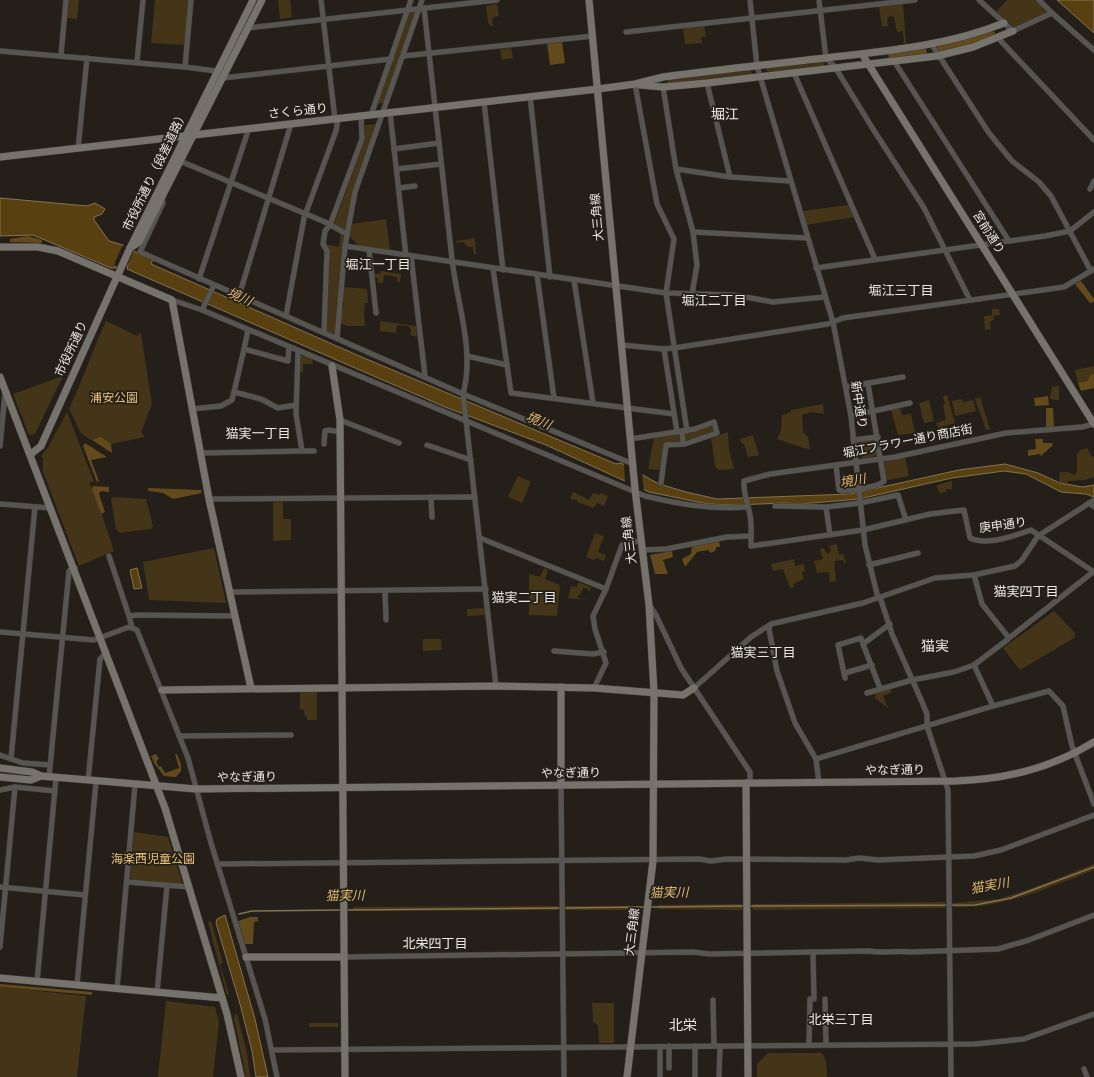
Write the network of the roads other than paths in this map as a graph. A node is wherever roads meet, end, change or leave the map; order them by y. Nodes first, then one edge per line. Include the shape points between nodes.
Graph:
1 (66, 0) edge
2 (143, 0) edge
3 (191, 0) edge
4 (253, 0) edge
5 (262, 0) edge
6 (320, 0) edge
7 (411, 0) edge
8 (422, 0) edge
9 (497, 0) edge
10 (589, 0) edge
11 (750, 0) edge
12 (819, 0) edge
13 (915, 0) edge
14 (979, 0) edge
15 (1039, 0) edge
16 (421, 9) junction
17 (407, 10) junction
18 (820, 10) junction
19 (1052, 13) junction
20 (751, 18) junction
21 (323, 20) junction
22 (1004, 23) junction
23 (247, 28) junction
24 (1013, 31) junction
25 (626, 32) dead end
26 (592, 36) junction
27 (998, 38) junction
28 (932, 45) junction
29 (1094, 50) edge
30 (0, 51) edge
31 (862, 54) junction
32 (61, 55) junction
33 (429, 55) junction
34 (403, 56) junction
35 (937, 56) junction
36 (87, 58) junction
37 (826, 58) junction
38 (391, 59) junction
39 (894, 61) junction
40 (137, 62) junction
41 (868, 63) junction
42 (328, 66) junction
43 (757, 66) junction
44 (184, 67) junction
45 (835, 67) junction
46 (216, 71) junction
47 (794, 73) junction
48 (760, 76) junction
49 (222, 78) junction
50 (707, 83) junction
51 (635, 84) junction
52 (663, 87) junction
53 (598, 89) junction
54 (530, 96) junction
55 (484, 102) junction
56 (435, 107) junction
57 (387, 112) junction
58 (371, 115) junction
59 (361, 116) junction
60 (336, 119) junction
61 (291, 124) junction
62 (249, 128) junction
63 (193, 135) junction
64 (185, 136) junction
65 (1094, 140) edge
66 (439, 143) junction
67 (78, 148) junction
68 (394, 149) junction
69 (0, 157) edge
70 (180, 161) junction
71 (441, 164) junction
72 (676, 169) junction
73 (397, 170) junction
74 (730, 177) junction
75 (790, 181) junction
76 (1094, 181) edge
77 (231, 183) junction
78 (416, 186) dead end
79 (399, 188) junction
80 (1090, 189) dead end
81 (162, 198) junction
82 (270, 198) junction
83 (1094, 212) edge
84 (306, 214) junction
85 (330, 224) junction
86 (1070, 231) junction
87 (693, 232) junction
88 (347, 234) junction
89 (807, 238) junction
90 (1009, 241) junction
91 (982, 244) junction
92 (345, 246) junction
93 (0, 247) edge
94 (130, 248) junction
95 (945, 249) junction
96 (370, 250) junction
97 (409, 256) junction
98 (875, 259) junction
99 (452, 262) junction
100 (816, 268) junction
101 (493, 269) junction
102 (503, 270) junction
103 (1092, 270) edge
104 (537, 275) junction
105 (117, 276) junction
106 (550, 277) junction
107 (199, 279) junction
108 (574, 280) junction
109 (615, 286) junction
110 (213, 287) junction
111 (666, 293) junction
112 (692, 294) junction
113 (1013, 294) junction
114 (239, 296) junction
115 (825, 297) junction
116 (172, 300) junction
117 (970, 300) junction
118 (203, 308) junction
119 (376, 313) dead end
120 (286, 316) junction
121 (833, 322) junction
122 (248, 330) junction
123 (324, 333) junction
124 (337, 338) junction
125 (621, 345) junction
126 (289, 347) junction
127 (674, 348) junction
128 (244, 349) junction
129 (664, 349) junction
130 (298, 351) junction
131 (467, 356) junction
132 (507, 365) junction
133 (332, 366) junction
134 (425, 376) junction
135 (902, 377) dead end
136 (0, 379) edge
137 (868, 384) junction
138 (846, 387) junction
139 (5, 390) junction
140 (234, 392) junction
141 (463, 396) junction
142 (554, 398) junction
143 (593, 403) junction
144 (910, 403) dead end
145 (296, 406) junction
146 (627, 408) junction
147 (192, 409) junction
148 (874, 413) junction
149 (674, 414) junction
150 (851, 416) junction
151 (466, 418) junction
152 (340, 420) junction
153 (1094, 424) edge
154 (682, 431) junction
155 (340, 432) junction
156 (878, 437) junction
157 (630, 439) junction
158 (854, 440) junction
159 (322, 441) dead end
160 (399, 443) dead end
161 (683, 444) junction
162 (427, 445) dead end
163 (0, 446) edge
164 (302, 451) junction
165 (314, 451) dead end
166 (200, 453) junction
167 (31, 454) junction
168 (881, 459) junction
169 (471, 460) junction
170 (856, 463) junction
171 (836, 465) junction
172 (633, 466) junction
173 (661, 483) dead end
174 (859, 490) junction
175 (635, 491) junction
176 (431, 497) junction
177 (475, 497) junction
178 (341, 498) junction
179 (209, 499) junction
180 (860, 502) junction
181 (1092, 502) edge
182 (0, 504) edge
183 (747, 506) junction
184 (775, 506) dead end
185 (826, 506) junction
186 (34, 507) junction
187 (1094, 507) edge
188 (51, 508) junction
189 (432, 517) dead end
190 (906, 520) junction
191 (863, 530) junction
192 (830, 535) junction
193 (751, 536) junction
194 (1038, 536) junction
195 (480, 538) junction
196 (641, 541) junction
197 (642, 550) junction
198 (918, 553) dead end
199 (109, 556) dead end
200 (869, 565) junction
201 (75, 568) junction
202 (1094, 572) edge
203 (974, 575) junction
204 (606, 589) junction
205 (486, 590) junction
206 (342, 591) junction
207 (385, 591) junction
208 (230, 592) junction
209 (879, 598) junction
210 (649, 605) junction
211 (129, 616) junction
212 (235, 616) junction
213 (386, 620) dead end
214 (771, 624) junction
215 (890, 624) junction
216 (132, 627) junction
217 (0, 632) edge
218 (23, 634) junction
219 (62, 637) junction
220 (100, 638) junction
221 (1009, 638) junction
222 (863, 644) junction
223 (554, 651) dead end
224 (604, 652) junction
225 (106, 653) junction
226 (872, 665) junction
227 (974, 665) junction
228 (912, 680) junction
229 (496, 686) junction
230 (561, 687) junction
231 (251, 688) junction
232 (342, 688) junction
233 (594, 688) junction
234 (694, 688) junction
235 (880, 688) junction
236 (162, 690) junction
237 (654, 692) junction
238 (867, 693) dead end
239 (992, 706) junction
240 (927, 726) junction
241 (291, 735) dead end
242 (179, 736) junction
243 (1094, 742) edge
244 (1074, 754) junction
245 (0, 755) edge
246 (11, 759) junction
247 (816, 760) junction
248 (50, 765) junction
249 (0, 768) edge
250 (0, 777) edge
251 (49, 777) junction
252 (88, 781) junction
253 (945, 781) junction
254 (96, 782) junction
255 (748, 783) junction
256 (819, 783) junction
257 (654, 784) junction
258 (135, 785) junction
259 (561, 785) junction
260 (15, 787) junction
261 (157, 787) junction
262 (343, 787) junction
263 (196, 789) junction
264 (0, 790) edge
265 (55, 791) junction
266 (1094, 804) edge
267 (1094, 815) edge
268 (950, 858) junction
269 (747, 860) junction
270 (653, 861) junction
271 (562, 862) junction
272 (343, 863) junction
273 (219, 864) junction
274 (127, 882) junction
275 (167, 886) junction
276 (190, 887) junction
277 (3, 888) edge
278 (45, 892) junction
279 (85, 895) junction
280 (1094, 915) edge
281 (0, 947) edge
282 (950, 951) junction
283 (813, 952) junction
284 (747, 953) junction
285 (563, 954) junction
286 (642, 954) junction
287 (246, 957) junction
288 (344, 957) junction
289 (0, 978) edge
290 (37, 982) junction
291 (77, 985) junction
292 (117, 989) junction
293 (157, 993) junction
294 (222, 998) junction
295 (825, 999) dead end
296 (713, 1000) dead end
297 (1094, 1014) edge
298 (951, 1044) junction
299 (809, 1045) junction
300 (826, 1045) junction
301 (669, 1046) junction
302 (695, 1046) junction
303 (748, 1046) junction
304 (631, 1047) junction
305 (660, 1047) junction
306 (717, 1047) junction
307 (564, 1048) junction
308 (272, 1050) junction
309 (345, 1050) junction
310 (669, 1068) dead end
311 (1084, 1068) dead end
312 (241, 1077) edge
313 (277, 1077) edge
314 (345, 1077) edge
315 (564, 1077) edge
316 (627, 1077) edge
317 (660, 1077) edge
318 (695, 1077) edge
319 (720, 1077) edge
320 (748, 1077) edge
321 (951, 1077) edge
322 (1087, 1077) edge

1 - 32 street
2 - 40 street
3 - 44 street
4 - 46 street, 市役所通り（段差道路）
5 - 23 street, 市役所通り（段差道路）
6 - 21 street
7 - 17 street
8 - 16 street
9 - 16 street
10 - 26 street, 大三角線
11 - 20 street, 新中通り
12 - 18 street
13 - 18 street
14 - 22 street
15 - 19 street
16 - 17 street
16 - 33 street
16 - 34 street
17 - 21 street
17 - 38 street
18 - 20 street
18 - 37 street
19 - 24 street
19 - 29 street
20 - 25 street
20 - 43 street, 新中通り
21 - 23 street
21 - 42 street
22 - 24 street
22 - 28 street
23 - 49 street, 市役所通り（段差道路）
24 - 27 street
26 - 33 street
26 - 53 street, 大三角線
27 - 35 street
27 - 65 street
28 - 31 street
28 - 35 street
30 - 32 street
31 - 37 street
31 - 41 street, 宮前通り
32 - 36 street
33 - 34 street
33 - 56 street
34 - 57 street
35 - 39 street
35 - 86 street via 989,133 1012,162 1045,188
36 - 40 street
36 - 67 street
37 - 43 street
37 - 45 street
38 - 42 street
38 - 58 street
39 - 41 street
39 - 90 street
40 - 44 street
41 - 45 street
41 - 91 street, 宮前通り
42 - 49 street
42 - 60 street
43 - 48 street, 新中通り
43 - 51 street via 663,77
44 - 46 street
45 - 47 street
45 - 95 street via 924,208
46 - 64 street, 市役所通り（段差道路）
47 - 48 street
47 - 98 street
48 - 50 street
48 - 75 street, 新中通り
49 - 63 street, 市役所通り（段差道路）
50 - 52 street
50 - 74 street
51 - 52 street
51 - 53 street, さくら通り
51 - 111 street via 657,204 674,239
52 - 72 street
53 - 54 street, さくら通り
53 - 109 street, 大三角線
54 - 55 street, さくら通り
54 - 106 street
55 - 56 street, さくら通り
55 - 102 street
56 - 57 street, さくら通り
56 - 66 street
57 - 58 street, さくら通り
57 - 68 street
57 - 88 street via 355,192
58 - 59 street, さくら通り
59 - 60 street, さくら通り
59 - 85 street via 362,139
60 - 61 street, さくら通り
60 - 84 street via 336,131
61 - 62 street, さくら通り
61 - 82 street
62 - 63 street, さくら通り
62 - 77 street
63 - 64 street, さくら通り
63 - 70 street, 市役所通り（段差道路）
64 - 67 street, さくら通り
64 - 94 street, 市役所通り（段差道路）
66 - 68 street
66 - 71 street
67 - 69 street, さくら通り
68 - 73 street
70 - 77 street
70 - 81 street, 市役所通り（段差道路）
71 - 73 street
71 - 99 street
72 - 74 street
72 - 87 street
73 - 79 street
74 - 75 street
75 - 89 street, 新中通り
76 - 80 street
77 - 82 street
77 - 107 street
78 - 79 street
79 - 97 street
81 - 94 street, 市役所通り（段差道路） via 139,242
81 - 107 street via 163,203 140,252
82 - 84 street
82 - 114 street
83 - 86 street
84 - 85 street
84 - 120 street
85 - 88 street
85 - 123 street via 325,231 323,244 327,251
86 - 90 street
86 - 103 street
87 - 89 street
87 - 112 street via 697,265
88 - 92 street
89 - 100 street, 新中通り
90 - 91 street
91 - 95 street
91 - 113 street, 宮前通り
92 - 96 street
92 - 124 street
93 - 105 street via 48,248
94 - 105 street, 市役所通り
95 - 98 street
95 - 117 street
96 - 97 street
96 - 119 street
97 - 99 street
97 - 134 street
98 - 100 street
99 - 101 street
99 - 131 street
100 - 115 street, 新中通り
101 - 102 street
101 - 132 street
102 - 104 street
103 - 113 street via 1064,286
104 - 106 street
104 - 142 street
105 - 116 street
105 - 167 street, 市役所通り via 40,446
106 - 108 street
107 - 110 street
108 - 109 street
108 - 143 street
109 - 111 street
109 - 125 street, 大三角線
110 - 114 street
110 - 118 street
111 - 112 street
111 - 127 street
112 - 115 street via 734,295 773,302
113 - 117 street
113 - 153 street, 宮前通り
114 - 120 street
115 - 121 street, 新中通り
116 - 118 street
116 - 147 street
117 - 121 street via 843,318
118 - 122 street
120 - 123 street
121 - 127 street
121 - 138 street, 新中通り
122 - 126 street
122 - 128 street
123 - 124 street
124 - 134 street
125 - 129 street
125 - 146 street, 大三角線
126 - 128 street via 288,361
126 - 130 street
127 - 129 street
127 - 154 street
128 - 140 street
129 - 149 street
130 - 133 street
130 - 145 street
131 - 132 street
131 - 141 street via 468,377
132 - 142 street via 511,393
133 - 151 street
133 - 152 street
134 - 141 street
135 - 137 street
136 - 139 street
137 - 138 street
137 - 148 street
138 - 150 street, 新中通り
139 - 163 street
139 - 167 street
140 - 145 street via 261,399 278,408
140 - 147 street via 232,400 221,406
141 - 151 street
141 - 172 street
142 - 143 street
143 - 146 street
144 - 148 street
145 - 164 street
146 - 149 street
146 - 157 street, 大三角線
147 - 166 street
148 - 150 street
148 - 156 street
149 - 154 street
150 - 158 street, 新中通り
151 - 169 street
151 - 175 street
152 - 155 street
152 - 160 street
153 - 168 street, 堀江フラワー通り商店街 via 1006,433
154 - 157 street
154 - 161 street
154 - 161 street via 714,422 717,434
155 - 159 street via 327,430
155 - 178 street
156 - 158 street
156 - 168 street
157 - 172 street, 大三角線
158 - 170 street, 新中通り
161 - 173 street via 666,445
162 - 169 street
164 - 165 street
164 - 166 street
166 - 179 street
167 - 188 street
168 - 170 street, 堀江フラワー通り商店街
168 - 174 street via 883,483
169 - 177 street
170 - 171 street, 堀江フラワー通り商店街
170 - 174 street, 新中通り
171 - 174 street via 839,490
171 - 183 street, 堀江フラワー通り商店街 via 770,474 744,481
172 - 175 street, 大三角線
174 - 180 street, 新中通り
175 - 183 street via 693,506
175 - 196 street, 大三角線
176 - 177 street
176 - 178 street
176 - 189 street
177 - 195 street
178 - 179 street
178 - 206 street
179 - 208 street
180 - 185 street
180 - 190 street via 898,495
180 - 191 street
181 - 187 street
181 - 194 street
182 - 186 street
183 - 193 street via 750,513
184 - 185 street
185 - 192 street
186 - 188 street
186 - 218 street
188 - 201 street
190 - 191 street
190 - 194 street, 庚申通り via 964,510 970,538 977,541 1031,530
191 - 192 street
191 - 200 street
192 - 193 street via 751,546
193 - 197 street via 727,537 666,549
194 - 202 street
194 - 203 street via 1015,566
195 - 204 street
195 - 205 street
196 - 197 street, 大三角線
196 - 204 street via 622,545
197 - 210 street, 大三角線
198 - 200 street
199 - 211 street
200 - 209 street
201 - 219 street via 69,571
201 - 220 street
202 - 221 street
203 - 209 street via 935,578
203 - 221 street via 982,604
204 - 224 street via 593,620
205 - 207 street
205 - 229 street
206 - 207 street
206 - 208 street
206 - 232 street
207 - 213 street
208 - 212 street
209 - 214 street via 834,611
209 - 215 street
210 - 234 street via 671,650
210 - 237 street, 大三角線
211 - 212 street
211 - 216 street
212 - 231 street
214 - 234 street via 751,637
214 - 247 street via 777,672 795,722
215 - 222 street
215 - 228 street
216 - 220 street
216 - 236 street via 137,630
217 - 218 street
218 - 219 street
218 - 246 street
219 - 220 street via 94,640
219 - 248 street
220 - 225 street
221 - 227 street
222 - 226 street
222 - 226 street via 862,638 838,645 845,676
223 - 224 street via 593,654
224 - 233 street via 606,663
225 - 252 street via 100,659
225 - 261 street
226 - 235 street
227 - 228 street via 954,672
227 - 239 street
228 - 235 street
228 - 240 street via 927,714
229 - 230 street
229 - 232 street
230 - 233 street
230 - 259 street
231 - 232 street
231 - 236 street
232 - 262 street
233 - 237 street
234 - 237 street via 682,695
234 - 255 street via 750,772
235 - 238 street
236 - 242 street
237 - 257 street, 大三角線
239 - 240 street
239 - 244 street via 1049,691 1062,706
240 - 247 street
240 - 253 street
241 - 242 street
242 - 263 street
243 - 244 street, やなぎ通り
244 - 253 street, やなぎ通り via 1012,776
244 - 266 street
245 - 246 street
246 - 248 street
247 - 256 street
248 - 251 street
249 - 251 street
250 - 251 street via 31,780
251 - 252 street, やなぎ通り
251 - 265 street
252 - 254 street, やなぎ通り
253 - 256 street, やなぎ通り
253 - 268 street via 948,790
254 - 258 street, やなぎ通り
254 - 279 street
255 - 256 street, やなぎ通り
255 - 257 street, やなぎ通り
255 - 269 street
257 - 259 street, やなぎ通り
257 - 270 street, 大三角線
258 - 261 street, やなぎ通り
258 - 274 street
259 - 262 street, やなぎ通り
259 - 271 street
260 - 264 street
260 - 265 street
260 - 277 street
261 - 263 street, やなぎ通り
261 - 276 street
262 - 263 street, やなぎ通り
262 - 272 street
263 - 273 street
265 - 278 street
267 - 268 street via 1001,850
268 - 269 street
268 - 282 street
269 - 270 street
269 - 284 street
270 - 271 street
270 - 286 street, 大三角線
271 - 272 street
271 - 285 street
272 - 273 street
272 - 288 street
273 - 287 street
274 - 275 street
274 - 292 street
275 - 276 street
275 - 293 street
276 - 294 street
277 - 278 street
277 - 281 street
278 - 279 street
278 - 290 street
279 - 291 street
280 - 282 street via 1003,948
282 - 283 street
282 - 298 street
283 - 284 street
283 - 299 street
284 - 286 street
284 - 303 street
285 - 286 street
285 - 288 street
285 - 307 street
286 - 304 street, 大三角線
287 - 288 street
287 - 308 street
288 - 309 street
289 - 290 street
290 - 291 street
291 - 292 street
292 - 293 street
293 - 294 street
294 - 312 street
295 - 300 street
296 - 306 street
297 - 298 street via 1024,1039
298 - 300 street
298 - 321 street
299 - 300 street
299 - 303 street
301 - 302 street
301 - 305 street
301 - 310 street
302 - 306 street
302 - 318 street
303 - 306 street
303 - 320 street
304 - 305 street
304 - 307 street
304 - 316 street, 大三角線
305 - 317 street
306 - 319 street
307 - 309 street
307 - 315 street
308 - 309 street
308 - 313 street
309 - 314 street
311 - 322 street

